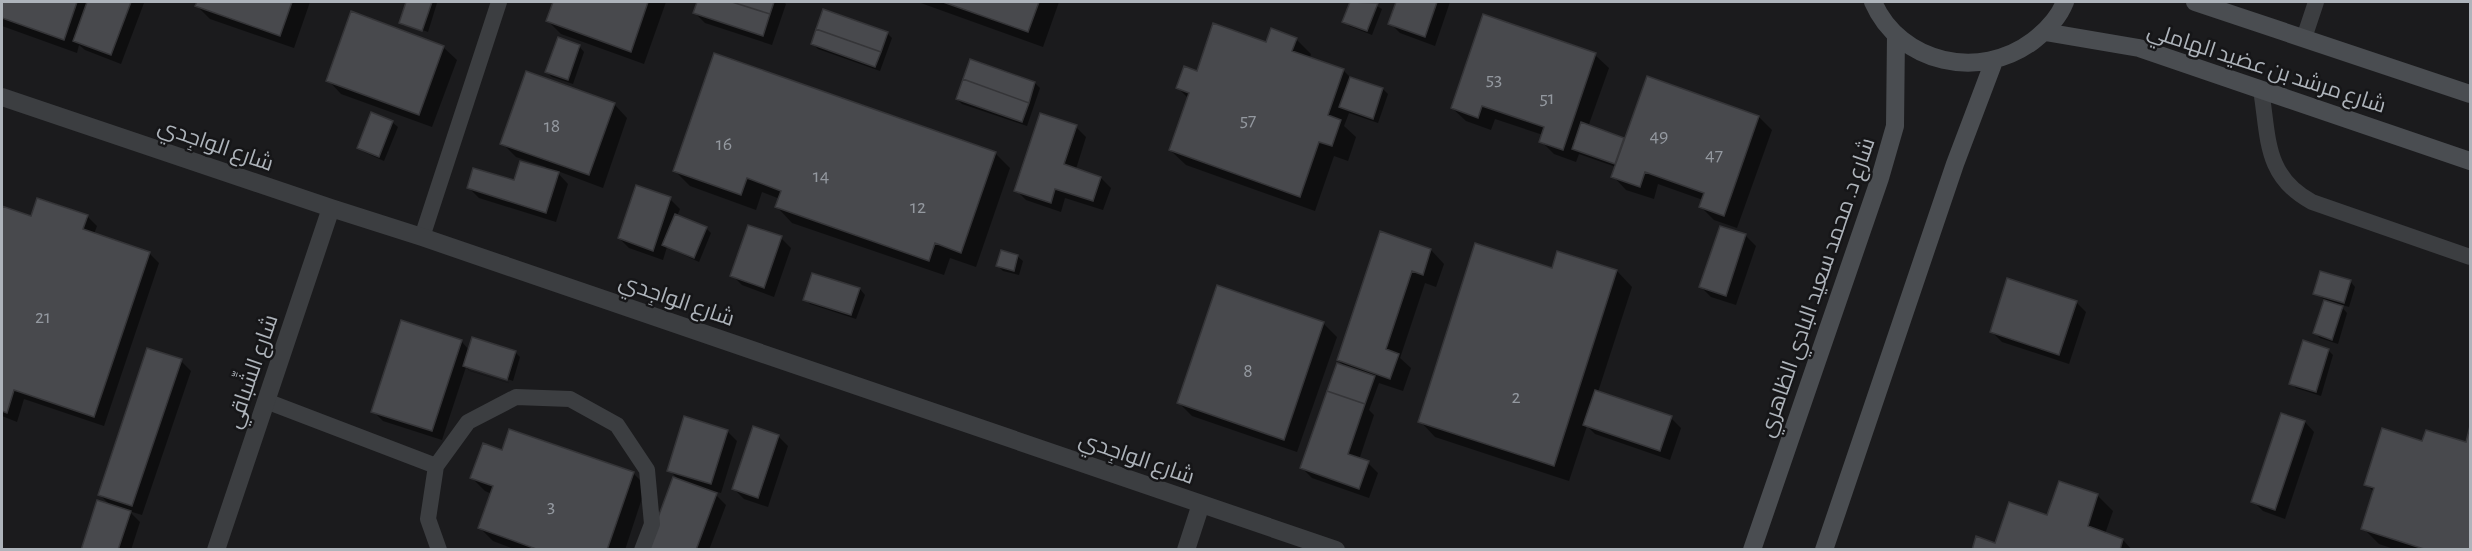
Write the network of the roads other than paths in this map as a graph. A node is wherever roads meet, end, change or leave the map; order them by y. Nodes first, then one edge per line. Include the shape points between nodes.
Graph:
1 (500, 2) edge
2 (1873, 2) edge
3 (2065, 2) edge
4 (2195, 2) edge
5 (2316, 2) edge
6 (2045, 32) junction
7 (1896, 35) junction
8 (2304, 38) junction
9 (1994, 61) junction
10 (2261, 90) junction
11 (2470, 94) edge
12 (2, 97) edge
13 (2470, 161) edge
14 (331, 208) junction
15 (422, 237) junction
16 (2470, 257) edge
17 (266, 401) junction
18 (436, 466) junction
19 (1201, 504) junction
20 (216, 549) edge
21 (439, 549) edge
22 (642, 549) edge
23 (1186, 549) edge
24 (1336, 549) edge
25 (1752, 549) edge
26 (1824, 549) edge

1 - 15 lane
2 - 7 street
3 - 6 street
4 - 8 street, شارع مرشد بن عضيد الهاملي
5 - 8 lane
6 - 9 street via 2021,50
6 - 10 street, شارع مرشد بن عضيد الهاملي via 2139,48
7 - 9 street via 1925,54 1959,64
7 - 25 street, شارع د. محمد سعيد البادي الظاهري via 1895,126
8 - 11 street, شارع مرشد بن عضيد الهاملي
9 - 26 street
10 - 13 street, شارع مرشد بن عضيد الهاملي
10 - 16 lane via 2272,161 2286,184 2298,194
12 - 14 street, شارع الواجِدي
14 - 15 street, شارع الواجِدي
14 - 17 street, شارع الشِّباقي
15 - 19 street, شارع الواجِدي
17 - 18 lane
17 - 20 street, شارع الشِّباقي
18 - 21 lane via 428,519
18 - 22 lane via 468,422 516,397 570,399 617,425 647,470 652,524
19 - 23 street
19 - 24 street, شارع الواجِدي

